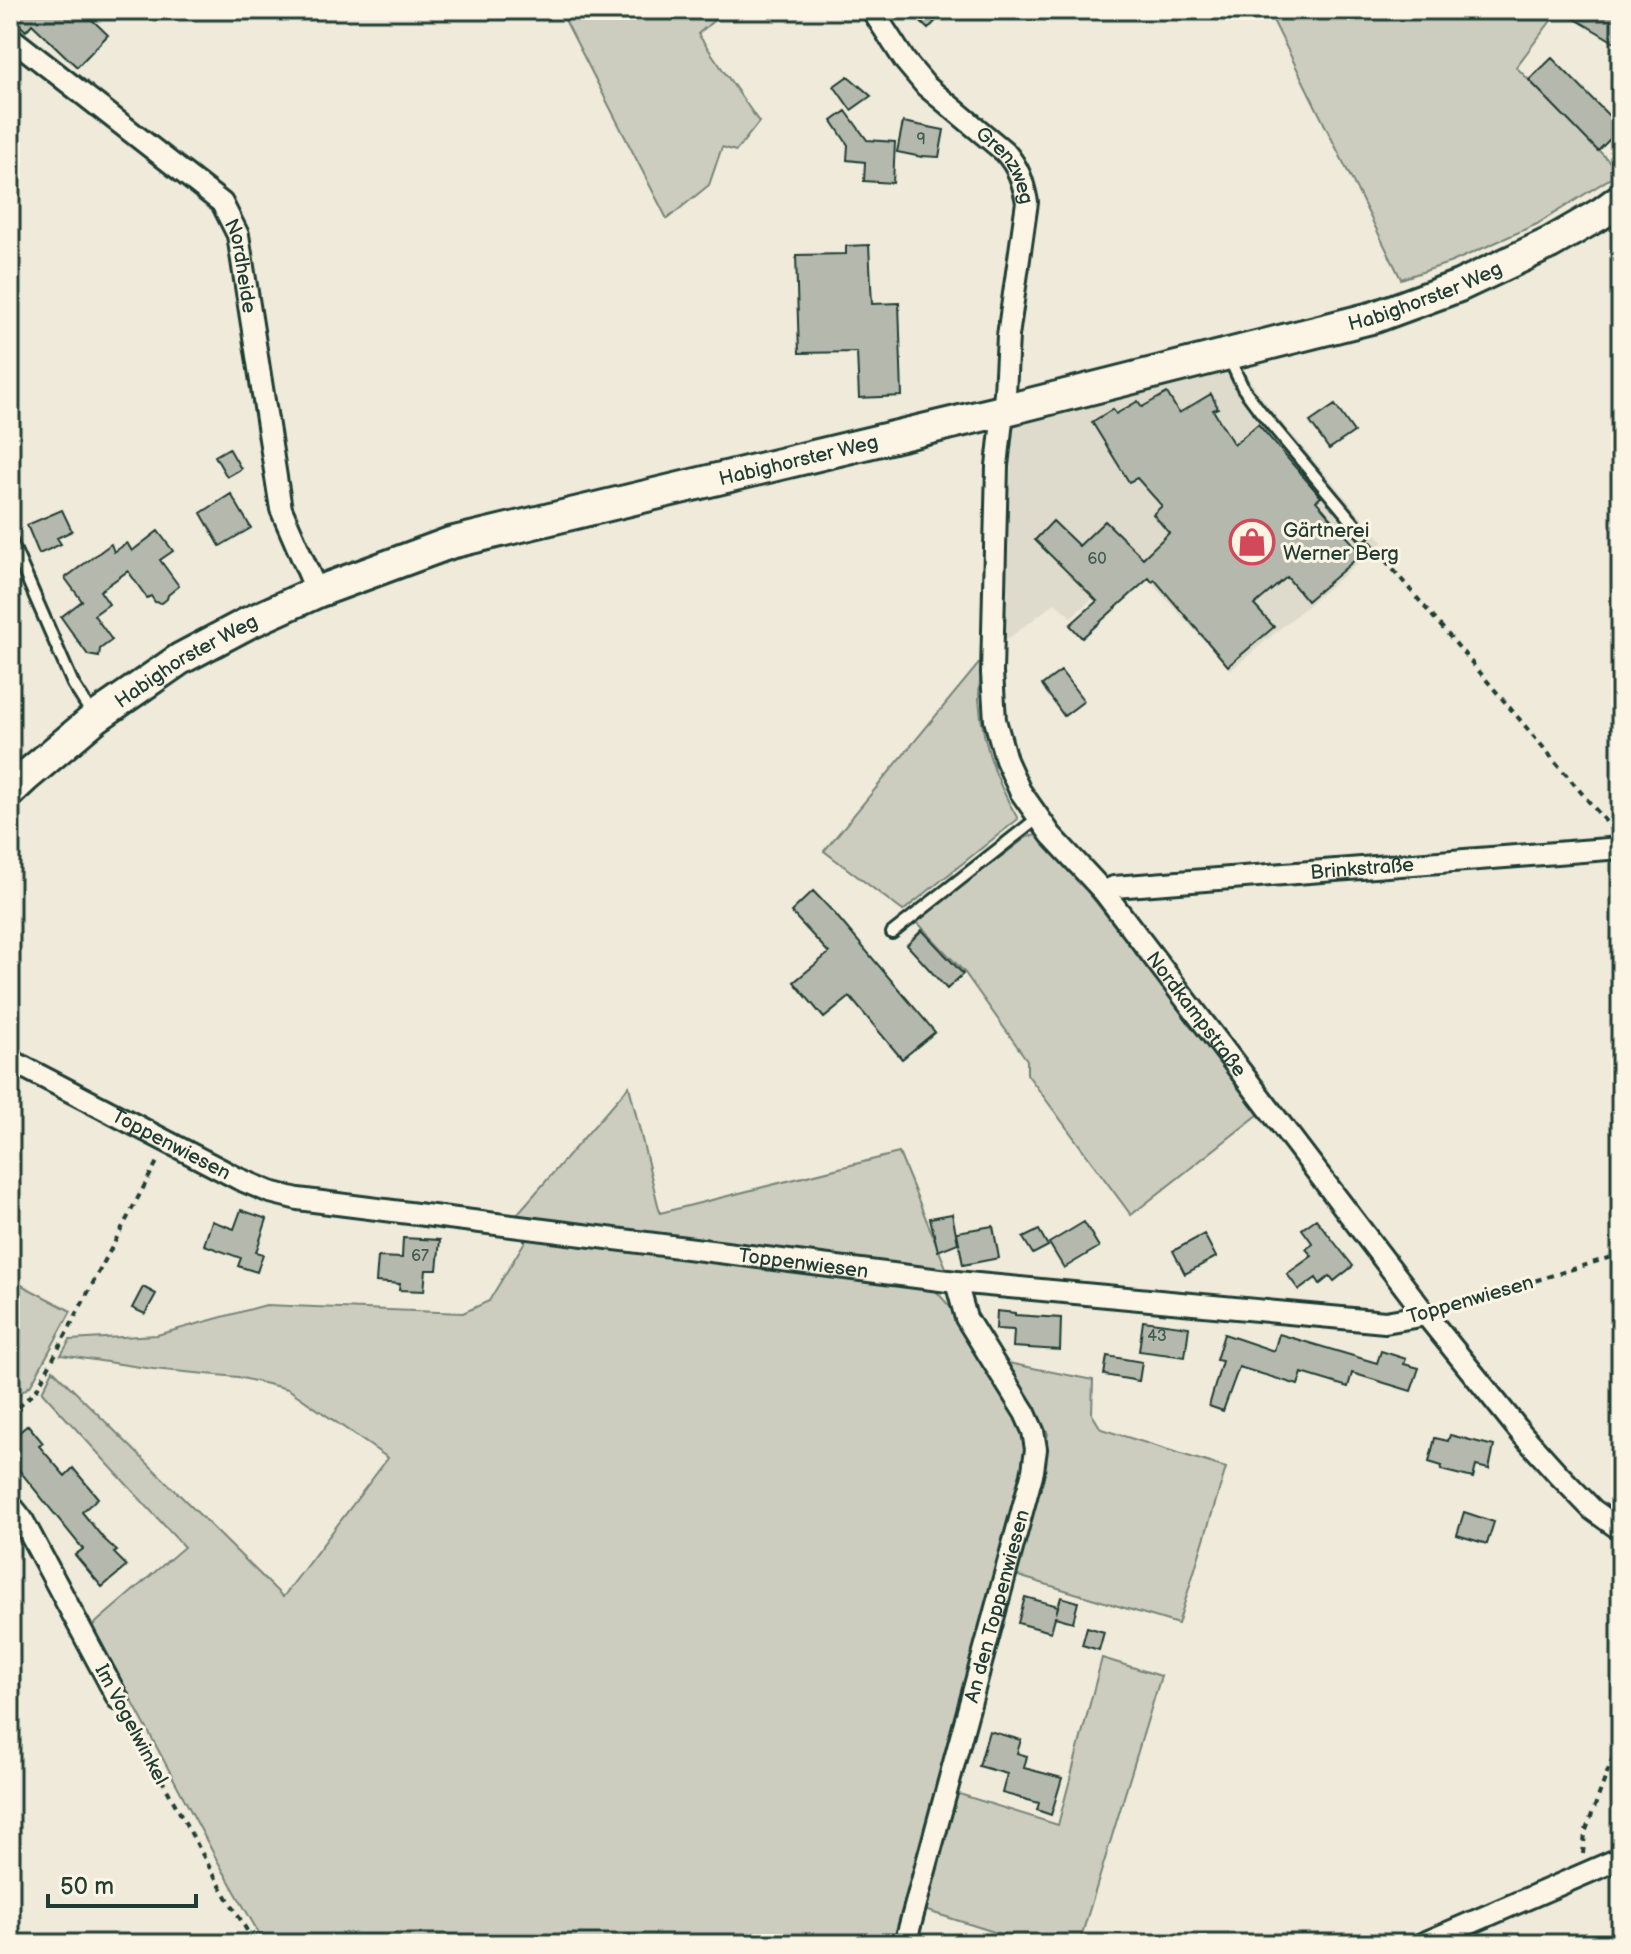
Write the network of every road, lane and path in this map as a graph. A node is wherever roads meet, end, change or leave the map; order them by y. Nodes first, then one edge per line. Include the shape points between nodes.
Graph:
1 (872, 10) edge
2 (10, 37) edge
3 (1621, 199) edge
4 (1227, 354) junction
5 (1002, 411) junction
6 (1363, 534) joint
7 (10, 539) edge
8 (317, 592) junction
9 (95, 718) junction
10 (10, 791) edge
11 (1038, 818) junction
12 (1611, 829) dead end
13 (1621, 848) edge
14 (1104, 892) junction
15 (892, 933) dead end
16 (10, 1060) edge
17 (168, 1142) junction
18 (1621, 1254) edge
19 (956, 1282) junction
20 (1426, 1315) junction
21 (10, 1416) edge
22 (10, 1504) edge
23 (1621, 1530) edge
24 (118, 1699) joint
25 (1621, 1735) edge
26 (1621, 1858) edge
27 (1582, 1873) junction
28 (255, 1944) edge
29 (905, 1944) edge
30 (1422, 1944) edge

1 - 5 street, Grenzweg via 926,86 1005,152 1023,180 1027,202
2 - 8 street, Nordheide via 222,203 238,235 281,509
3 - 4 street, Habighorster Weg via 1550,243 1459,286 1375,317
4 - 5 street, Habighorster Weg
4 - 6 lane via 1260,411
5 - 8 street, Habighorster Weg via 450,543
5 - 11 street, Nordkampstraße via 992,673 995,720 1006,760
6 - 12 path
7 - 9 lane via 73,684
8 - 9 street, Habighorster Weg via 180,659
9 - 10 street, Habighorster Weg
11 - 14 street, Nordkampstraße
11 - 15 lane
13 - 14 street, Brinkstraße via 1114,887
14 - 20 street, Nordkampstraße
16 - 17 street, Toppenwiesen
17 - 19 street, Toppenwiesen via 239,1179 298,1199
17 - 21 path via 37,1389
18 - 20 path, Toppenwiesen
19 - 20 street, Toppenwiesen via 1385,1322
19 - 29 street, An den Toppenwiesen via 966,1318 1025,1413 1036,1449
20 - 23 street, Nordkampstraße via 1559,1475
22 - 24 street, Im Vogelwinkel
24 - 28 path, Im Vogelwinkel
25 - 27 path via 1585,1833
26 - 27 street
27 - 30 street

